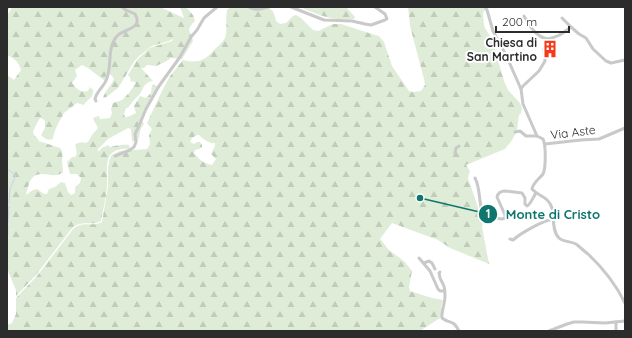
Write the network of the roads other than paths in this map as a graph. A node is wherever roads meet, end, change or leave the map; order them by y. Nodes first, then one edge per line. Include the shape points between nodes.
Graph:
1 (122, 7) edge
2 (217, 7) edge
3 (250, 7) edge
4 (268, 7) edge
5 (292, 7) edge
6 (375, 7) edge
7 (484, 7) edge
8 (524, 16) dead end
9 (562, 18) dead end
10 (571, 27) junction
11 (547, 39) junction
12 (625, 60) edge
13 (521, 89) junction
14 (96, 101) dead end
15 (625, 128) edge
16 (515, 132) dead end
17 (537, 136) junction
18 (545, 144) junction
19 (459, 146) dead end
20 (455, 153) dead end
21 (115, 156) dead end
22 (475, 178) dead end
23 (536, 193) junction
24 (553, 219) junction
25 (510, 239) dead end
26 (419, 258) dead end
27 (424, 263) junction
28 (435, 269) dead end
29 (440, 272) dead end
30 (444, 291) junction
31 (625, 303) edge
32 (625, 321) edge
33 (616, 322) junction
34 (460, 331) edge
35 (549, 331) edge
36 (616, 331) edge

1 - 14 street via 135,14 137,21 133,28 115,38 108,77 96,94
2 - 21 street via 204,18 155,92 135,134 134,147
3 - 4 street via 259,10
5 - 6 street via 324,20 371,25 387,17
7 - 13 street, Via Aste
8 - 11 street via 533,31
9 - 10 street
10 - 11 street via 559,36
10 - 12 street via 586,38 606,61 611,63
11 - 13 street via 544,49 545,61
13 - 17 street, Via Aste via 523,104
15 - 18 street, Via Aste via 599,139
16 - 17 street, Via Aste
17 - 18 street, Via Aste via 543,139
18 - 23 street, Via Aste via 544,171 532,188
19 - 20 street
22 - 23 street via 482,211 487,220 505,218 498,197 502,191 522,193 527,206
23 - 24 street via 550,204
24 - 25 street via 513,240
24 - 31 street via 558,237 575,244 596,261 618,289
26 - 27 street
27 - 28 street via 429,261
27 - 30 street via 438,289
29 - 30 street
30 - 34 street via 442,318 453,322
32 - 33 street
33 - 35 street via 574,322
33 - 36 street

